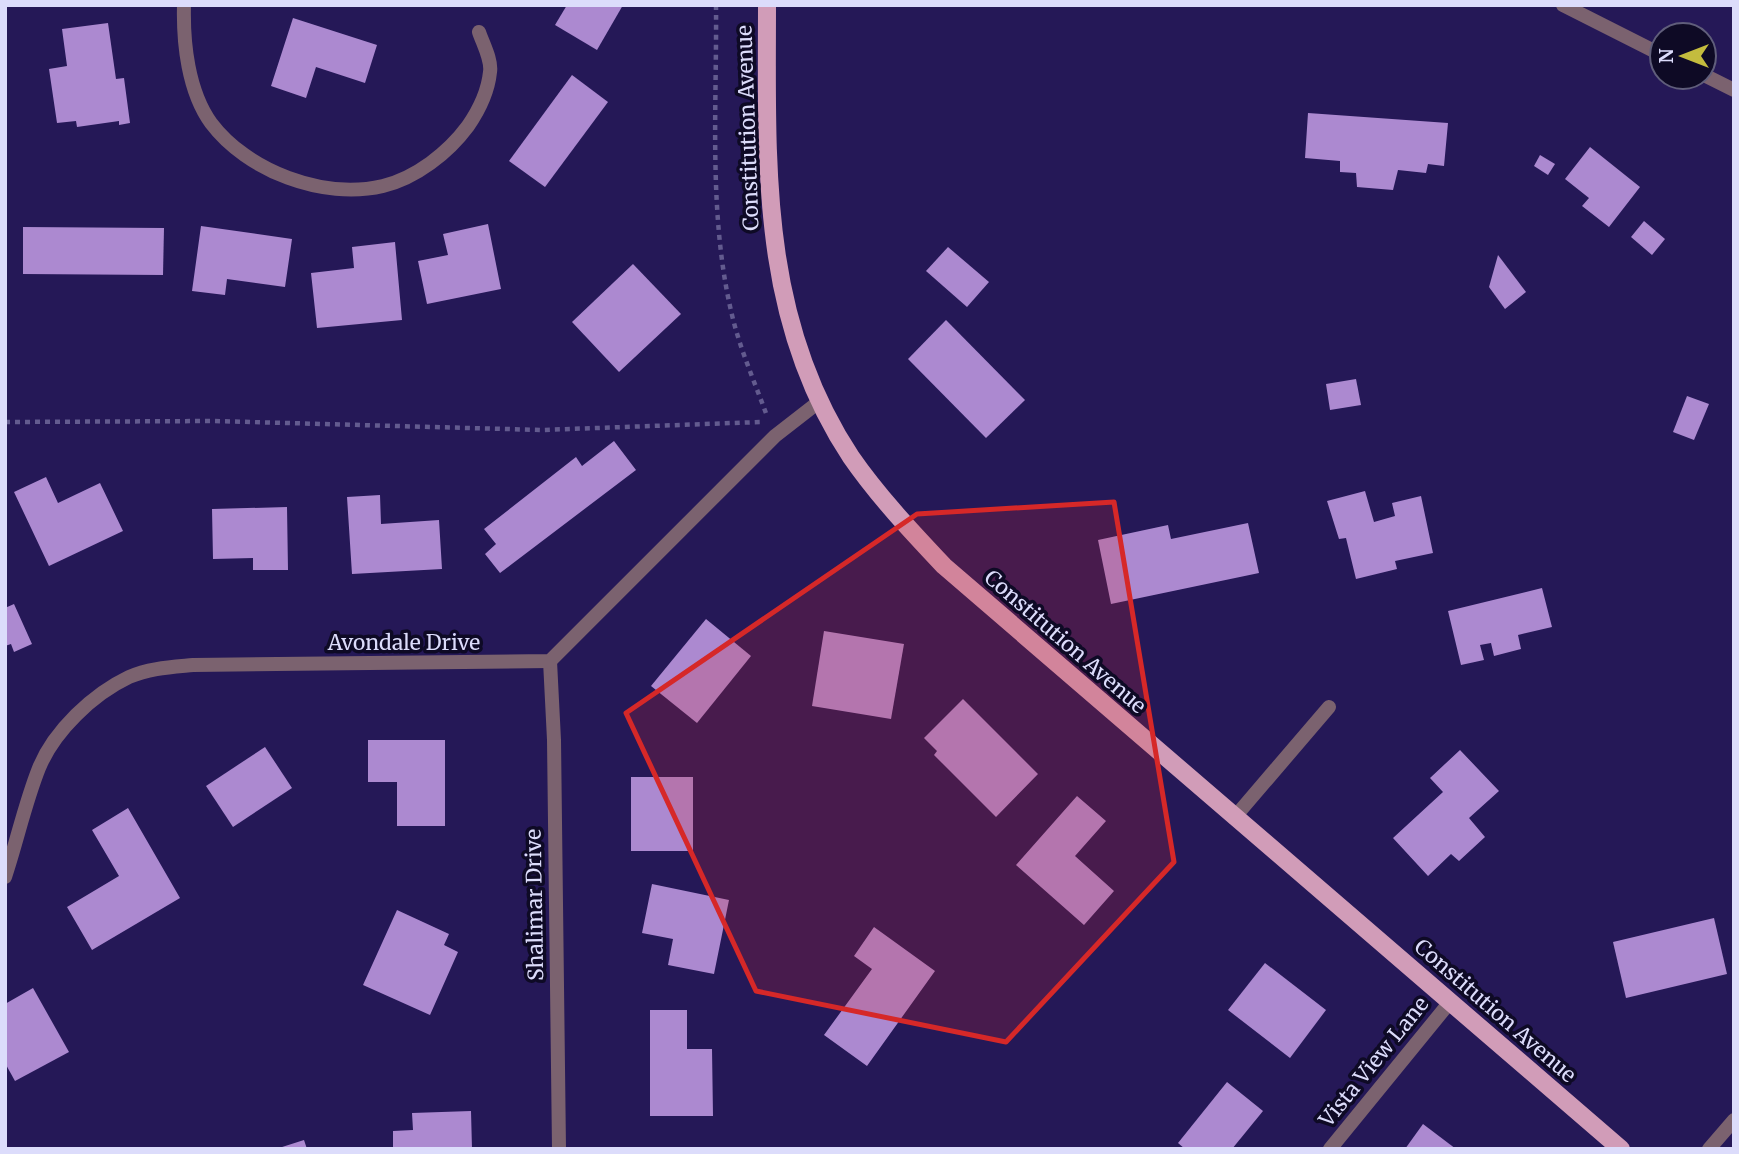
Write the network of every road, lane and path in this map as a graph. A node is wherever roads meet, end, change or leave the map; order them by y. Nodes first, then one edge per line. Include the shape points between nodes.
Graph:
1 (184, 5) edge
2 (716, 5) edge
3 (767, 5) edge
4 (1563, 5) edge
5 (479, 32) dead end
6 (1648, 48) edge
7 (1718, 82) edge
8 (1734, 90) edge
9 (820, 401) junction
10 (5, 422) edge
11 (550, 661) junction
12 (1329, 707) dead end
13 (1234, 818) junction
14 (5, 877) edge
15 (1450, 1002) junction
16 (1734, 1120) edge
17 (559, 1149) edge
18 (1329, 1149) edge
19 (1621, 1149) edge
20 (1709, 1149) edge

1 - 5 street via 188,62 210,121 258,164 286,177 351,188 382,186 410,176 457,141 475,115 491,69
2 - 10 path via 721,258 732,316 770,422 542,430 214,421
3 - 9 main road, Constitution Avenue via 767,167 772,225 793,338
4 - 6 street
7 - 8 street
9 - 11 street via 775,436
9 - 13 main road, Constitution Avenue via 851,456 894,513 944,566
11 - 14 street, Avondale Drive via 193,665 130,677 91,704 59,735 40,766
11 - 17 street, Shalimar Drive
12 - 13 street
13 - 15 main road, Constitution Avenue
15 - 18 street, Vista View Lane
15 - 19 main road, Constitution Avenue
16 - 20 street

